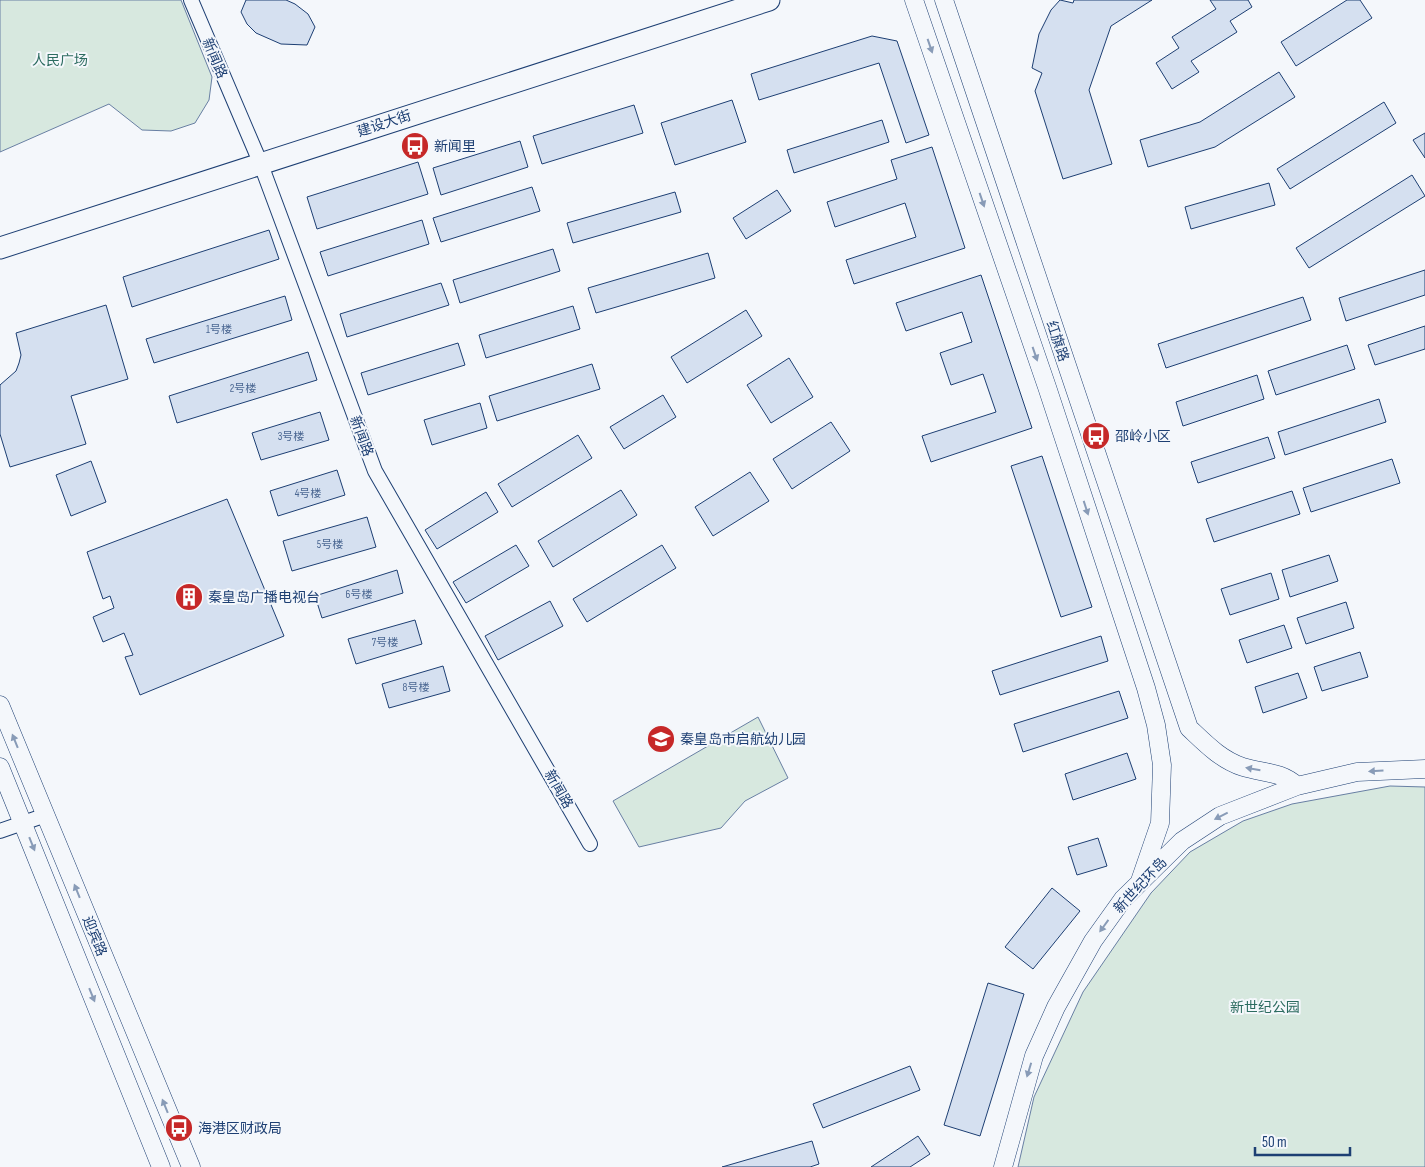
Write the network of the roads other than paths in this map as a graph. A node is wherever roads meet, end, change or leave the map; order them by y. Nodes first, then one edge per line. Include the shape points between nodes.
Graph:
1 (191, 0) edge
2 (769, 0) edge
3 (914, 0) edge
4 (944, 0) edge
5 (260, 162) junction
6 (0, 248) edge
7 (0, 705) edge
8 (0, 767) edge
9 (1425, 769) edge
10 (1297, 786) junction
11 (46, 815) junction
12 (23, 823) junction
13 (0, 831) edge
14 (590, 844) dead end
15 (1140, 881) junction
16 (160, 1167) edge
17 (190, 1167) edge
18 (1003, 1167) edge

1 - 5 street, 新闻路
2 - 5 highway, 建设大街
3 -> 15 main road via 1047,387 1156,725 1162,766 1160,823
10 -> 4 main road, 红旗路 via 1287,777 1242,767 1218,754 1189,728
5 - 6 highway, 建设大街
5 - 14 street, 新闻路 via 375,471
11 -> 7 main road, 迎宾路
8 - 12 main road, 迎宾路
9 -> 10 main road, 新世纪环岛 via 1357,772
10 -> 15 main road, 新世纪环岛 via 1220,816 1182,841
11 - 12 street
17 -> 11 main road, 迎宾路
12 - 13 street
12 -> 16 main road, 迎宾路
15 -> 18 main road, 新世纪环岛 via 1093,941 1056,1007 1034,1056

